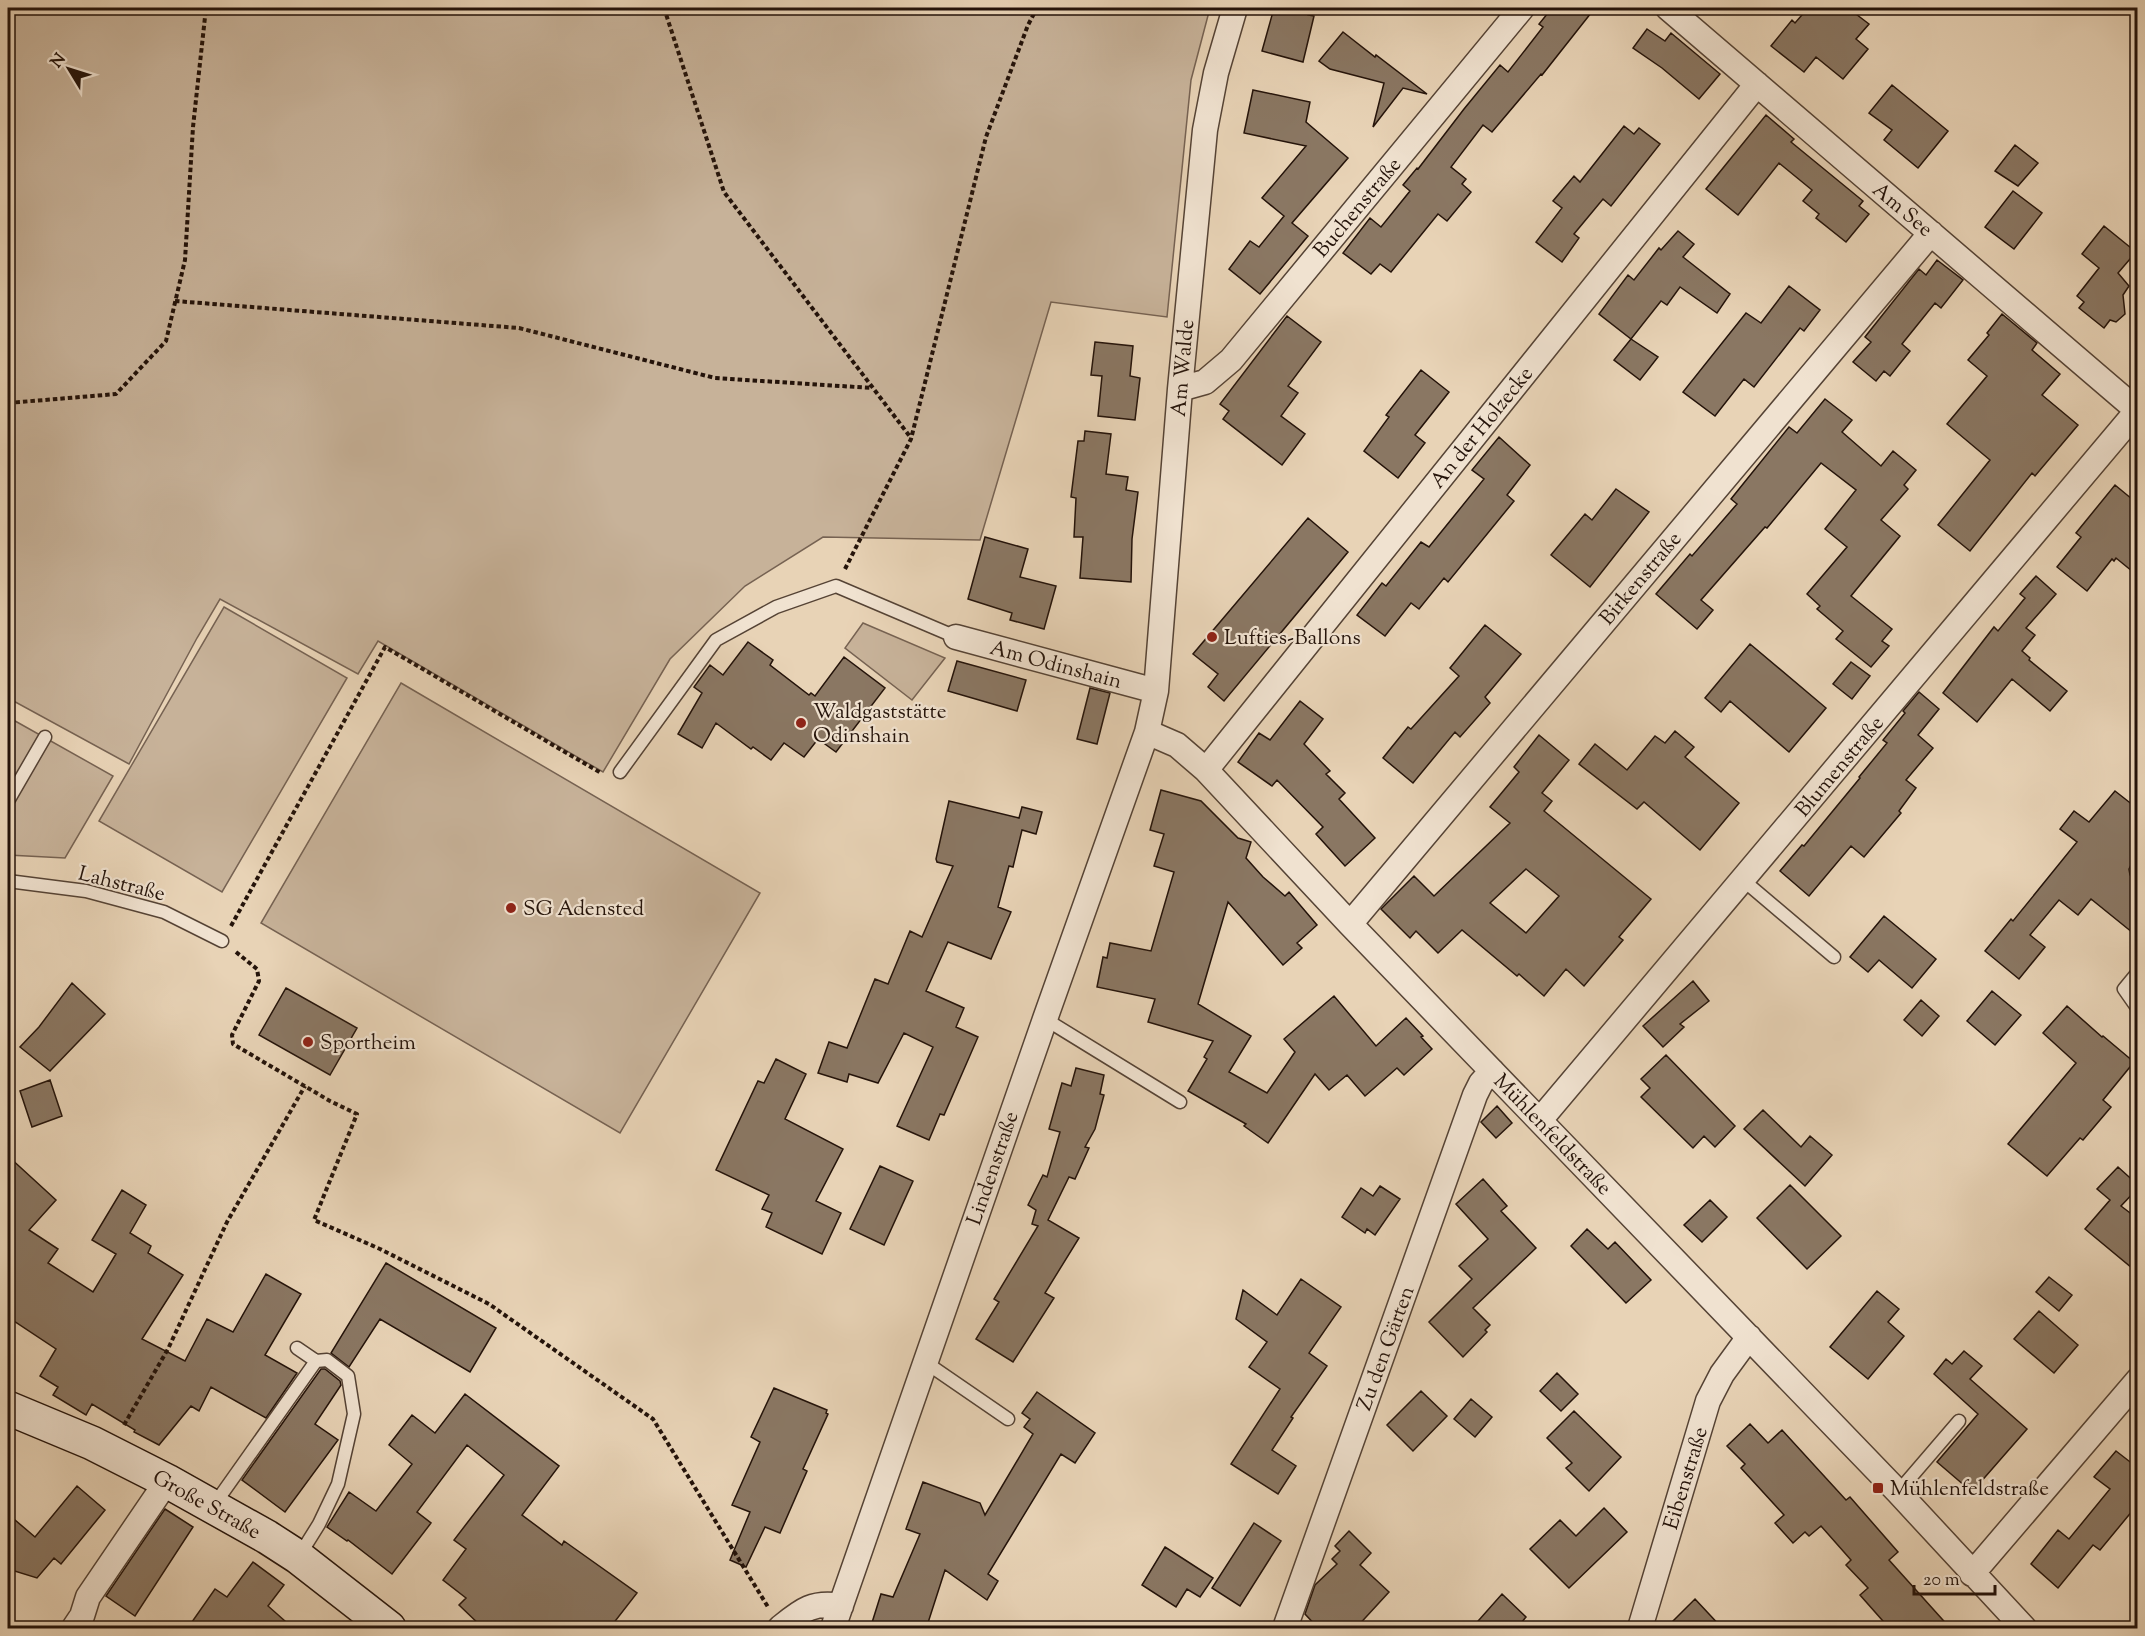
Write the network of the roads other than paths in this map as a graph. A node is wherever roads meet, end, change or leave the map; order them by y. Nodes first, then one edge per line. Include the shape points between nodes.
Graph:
1 (1235, 8) edge
2 (1522, 8) edge
3 (1668, 8) edge
4 (1757, 84) junction
5 (1931, 233) junction
6 (1180, 389) junction
7 (2137, 411) edge
8 (956, 637) joint
9 (1156, 691) junction
10 (1147, 732) junction
11 (45, 737) dead end
12 (1206, 770) junction
13 (620, 772) road end
14 (8, 801) edge
15 (1743, 880) junction
16 (8, 881) edge
17 (1350, 924) junction
18 (222, 941) road end
19 (1834, 957) dead end
20 (2138, 972) edge
21 (2138, 1009) edge
22 (1045, 1018) junction
23 (1492, 1071) junction
24 (1180, 1102) dead end
25 (1540, 1120) junction
26 (1749, 1337) junction
27 (297, 1348) dead end
28 (316, 1361) junction
29 (925, 1362) junction
30 (2134, 1392) edge
31 (8, 1408) edge
32 (1008, 1419) dead end
33 (1959, 1421) dead end
34 (167, 1481) junction
35 (1898, 1492) junction
36 (213, 1506) junction
37 (298, 1557) junction
38 (1972, 1574) junction
39 (841, 1606) junction
40 (789, 1625) edge
41 (74, 1629) edge
42 (388, 1629) edge
43 (833, 1629) edge
44 (1285, 1629) edge
45 (1640, 1629) edge
46 (2024, 1629) edge

1 - 6 street, Am Walde via 1205,130
2 - 6 street, Buchenstraße via 1231,360 1205,382
3 - 4 street, Am See
4 - 5 street, Am See
4 - 12 street, An der Holzecke
5 - 7 street, Am See
5 - 17 street, Birkenstraße
6 - 9 street, Am Walde
7 - 15 street, Blumenstraße
8 - 9 street, Am Odinshain
8 - 13 lane via 836,586 776,607 716,640
9 - 10 street, Am Walde
10 - 12 street, Mühlenfeldstraße via 1177,745
10 - 22 street, Lindenstraße
11 - 14 lane
12 - 17 street, Mühlenfeldstraße
15 - 19 lane
15 - 25 street, Blumenstraße
16 - 18 lane, Lahstraße via 86,891 164,912
17 - 23 street, Mühlenfeldstraße
20 - 21 lane via 2124,989
22 - 24 lane
22 - 29 street, Lindenstraße
23 - 25 street, Mühlenfeldstraße
23 - 44 street, Zu den Gärten via 1475,1095
25 - 26 street, Mühlenfeldstraße
26 - 35 street, Mühlenfeldstraße
26 - 45 street, Eibenstraße via 1708,1401
27 - 28 lane
28 - 36 lane
28 - 37 lane via 327,1360 348,1376 354,1414 338,1484
29 - 32 lane
29 - 39 street, Lindenstraße
30 - 38 street
31 - 34 main road, Große Straße
33 - 35 lane
34 - 36 main road, Große Straße
34 - 41 street via 88,1597
35 - 38 street, Mühlenfeldstraße
36 - 37 main road, Große Straße
37 - 42 main road, Große Straße
38 - 46 street, Mühlenfeldstraße
39 - 40 street via 814,1605
39 - 43 street, Lindenstraße

